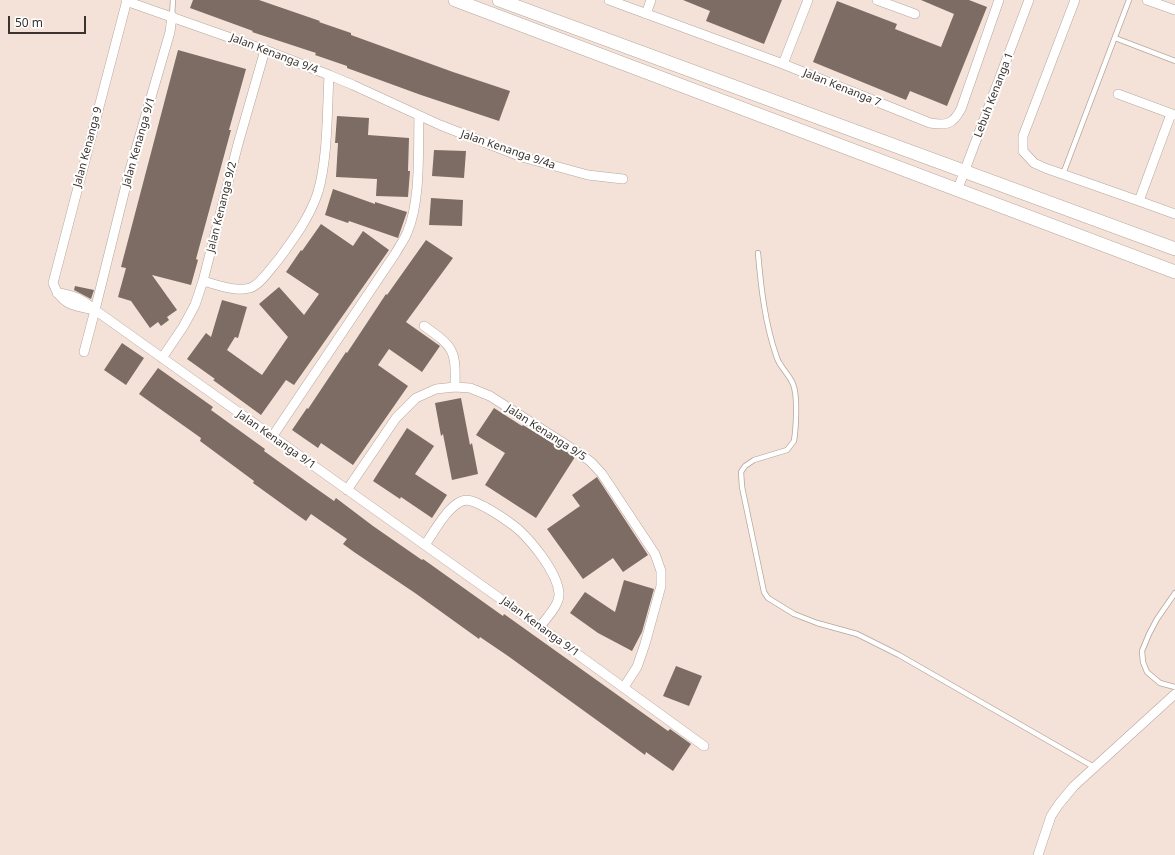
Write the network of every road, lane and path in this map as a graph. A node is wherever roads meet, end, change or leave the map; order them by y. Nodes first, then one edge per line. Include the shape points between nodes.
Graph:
1 (126, 0) edge
2 (173, 0) edge
3 (455, 0) edge
4 (500, 0) edge
5 (610, 0) edge
6 (651, 0) edge
7 (808, 0) edge
8 (876, 0) edge
9 (999, 0) edge
10 (1029, 0) edge
11 (1075, 0) edge
12 (1129, 0) edge
13 (1147, 0) edge
14 (1175, 10) edge
15 (646, 14) junction
16 (915, 14) dead end
17 (172, 16) junction
18 (1115, 38) junction
19 (265, 50) junction
20 (1175, 61) edge
21 (783, 64) junction
22 (329, 75) junction
23 (1118, 94) dead end
24 (1173, 115) edge
25 (419, 116) junction
26 (964, 172) junction
27 (1063, 175) junction
28 (623, 179) dead end
29 (957, 191) junction
30 (1139, 201) junction
31 (1175, 214) edge
32 (1175, 249) edge
33 (758, 253) dead end
34 (1175, 272) edge
35 (203, 281) junction
36 (95, 310) junction
37 (424, 326) dead end
38 (84, 352) dead end
39 (162, 358) junction
40 (454, 386) junction
41 (272, 437) junction
42 (347, 490) junction
43 (425, 545) junction
44 (1175, 593) edge
45 (540, 627) junction
46 (624, 687) junction
47 (1175, 687) edge
48 (1175, 694) edge
49 (704, 746) dead end
50 (1094, 767) junction
51 (1038, 855) edge

1 - 17 street, Jalan Kenanga 9/4
1 - 36 street, Jalan Kenanga 9 via 53,282 57,293 66,293 84,300
2 - 17 lane
3 - 29 street
4 - 26 street
5 - 15 street, Jalan Kenanga 7
6 - 15 street
7 - 21 street
8 - 16 street
9 - 21 street, Jalan Kenanga 7 via 961,109 956,119 944,125 930,123
10 - 26 street, Lebuh Kenanga 1
11 - 27 street via 1023,136 1023,151 1034,163
12 - 18 lane
13 - 14 street
15 - 21 street, Jalan Kenanga 7
17 - 19 street, Jalan Kenanga 9/4
17 - 36 street, Jalan Kenanga 9/1 via 170,32 129,174
18 - 20 lane
18 - 27 lane
19 - 22 street, Jalan Kenanga 9/4
19 - 35 street, Jalan Kenanga 9/2
22 - 25 street, Jalan Kenanga 9/4
22 - 35 street via 324,161 318,193 306,219 266,276 252,288 238,290
23 - 24 street
24 - 30 street
25 - 28 street, Jalan Kenanga 9/4a via 522,157 588,175
25 - 41 street via 417,188 408,232
26 - 29 street, Lebuh Kenanga 1
26 - 32 street
27 - 30 street
29 - 34 street
30 - 31 street
33 - 50 lane via 763,303 777,359 793,383 795,392 794,441 787,450 754,460 741,472 764,592 768,598 794,614 857,634 899,655
35 - 39 street, Jalan Kenanga 9/2 via 183,327
36 - 38 street
36 - 39 street, Jalan Kenanga 9/1
37 - 40 street via 445,341 452,350 455,364
39 - 41 street, Jalan Kenanga 9/1
40 - 42 street, Jalan Kenanga 9/5 via 436,389 416,398 396,418
40 - 46 street, Jalan Kenanga 9/5 via 470,388 490,396 591,462 602,474 655,554 661,571 660,586 637,667
41 - 42 street, Jalan Kenanga 9/1
42 - 43 street, Jalan Kenanga 9/1
43 - 45 street, Jalan Kenanga 9/1
43 - 45 street via 446,514 463,500 471,500 497,514 519,530 540,554 556,579 559,594 554,607
44 - 47 lane via 1157,619 1142,651 1147,672 1160,683
45 - 46 street, Jalan Kenanga 9/1
46 - 49 street, Jalan Kenanga 9/1
48 - 50 street
50 - 51 street via 1074,786 1051,816

